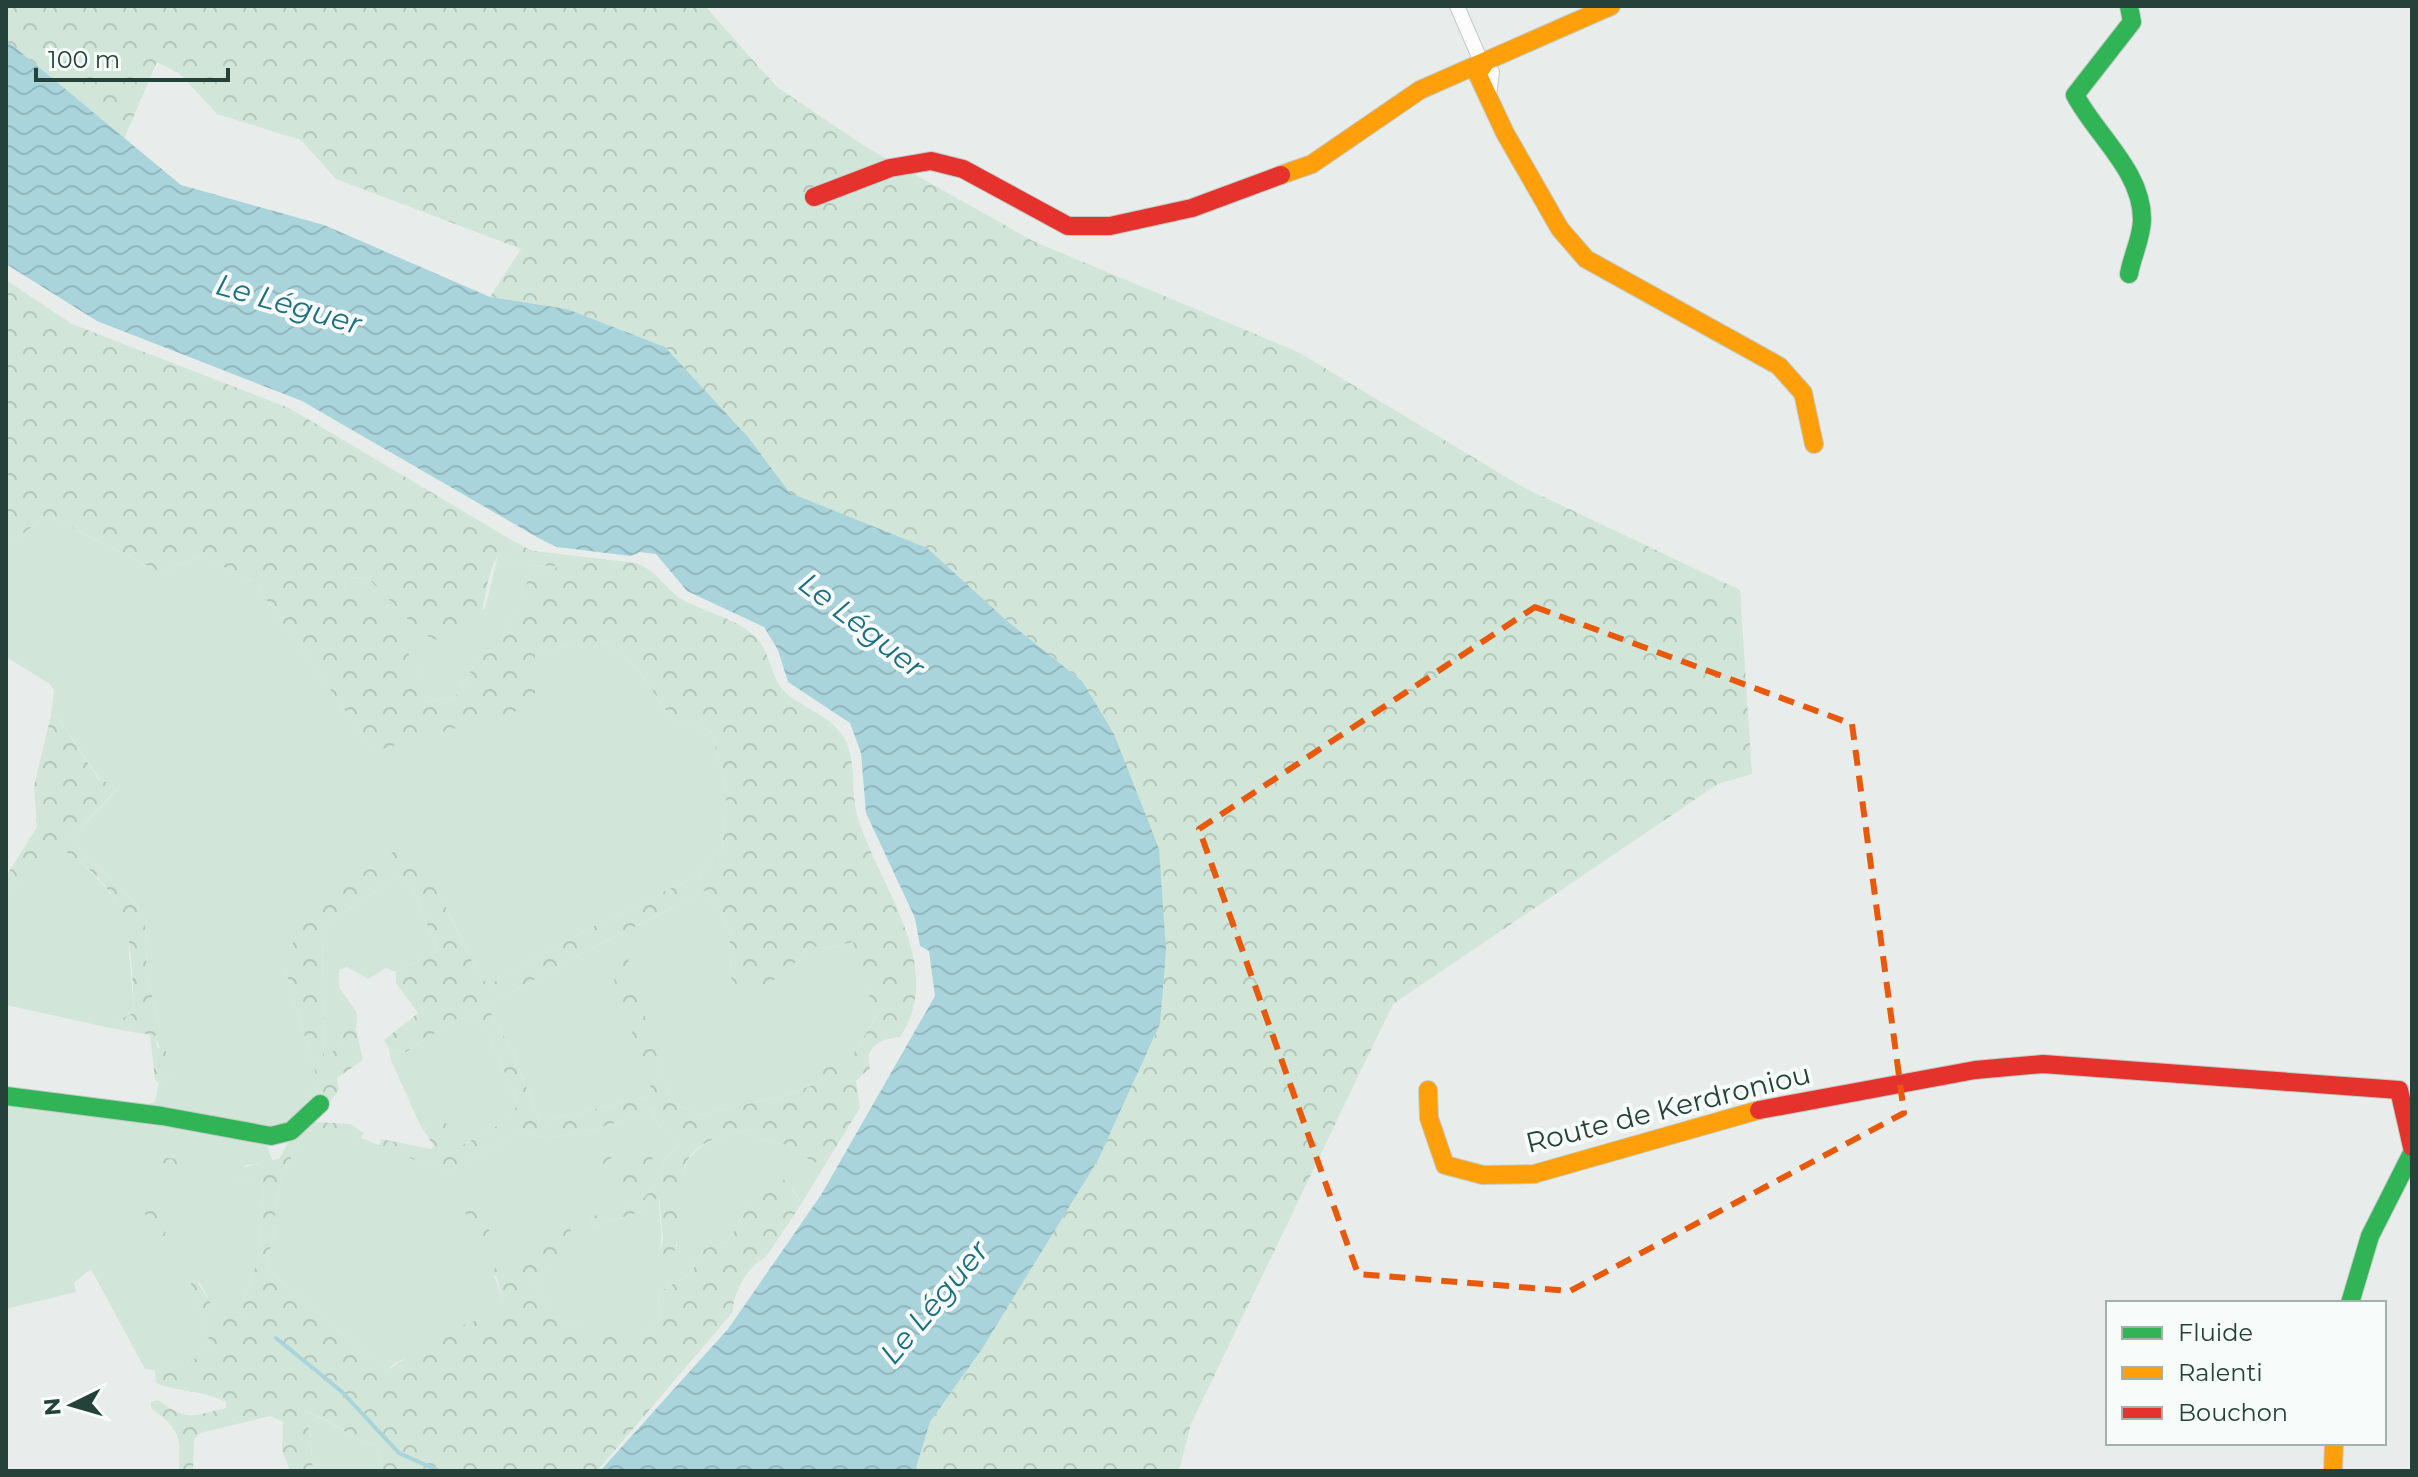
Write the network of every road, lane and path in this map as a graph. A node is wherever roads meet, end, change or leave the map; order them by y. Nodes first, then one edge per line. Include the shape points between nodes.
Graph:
1 (1457, 6) edge
2 (1611, 6) edge
3 (2129, 6) edge
4 (1483, 66) junction
5 (814, 197) dead end
6 (2129, 274) dead end
7 (1814, 444) dead end
8 (2406, 1089) edge
9 (1428, 1090) dead end
10 (6, 1096) edge
11 (320, 1104) dead end
12 (2412, 1150) edge
13 (2351, 1301) edge
14 (2334, 1445) edge
15 (2333, 1471) edge

1 - 4 street
2 - 4 street
3 - 6 street via 2132,22 2075,95 2130,179 2142,208
4 - 5 street via 1420,90 1312,164 1192,208 1110,226 1056,223 963,169 931,161 890,168
4 - 7 street via 1477,73 1479,82 1505,133 1560,229 1586,259 1779,366 1803,393
8 - 9 street, Route de Kerdroniou via 2043,1064 1975,1070 1781,1104 1521,1175 1483,1175 1445,1165 1429,1118
8 - 12 street, Route de Kerdroniou
10 - 11 street via 271,1136 291,1131
12 - 13 street via 2370,1236
14 - 15 street

